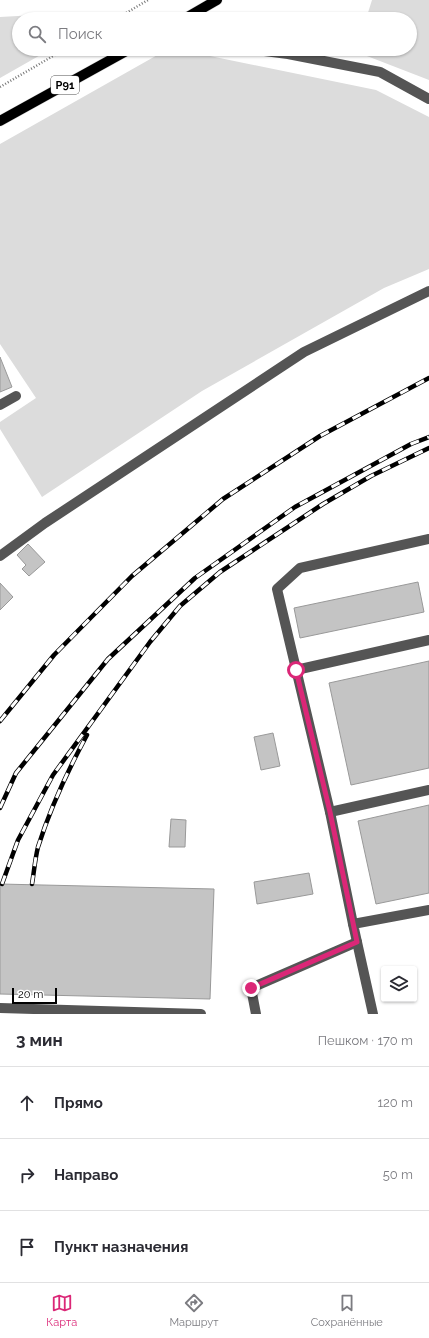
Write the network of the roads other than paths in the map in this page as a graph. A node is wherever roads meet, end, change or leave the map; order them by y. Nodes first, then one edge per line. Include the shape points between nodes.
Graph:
1 (217, 0) edge
2 (196, 12) edge
3 (117, 56) edge
4 (298, 56) edge
5 (429, 99) edge
6 (0, 121) edge
7 (429, 291) edge
8 (16, 396) dead end
9 (0, 405) edge
10 (429, 539) edge
11 (0, 556) edge
12 (429, 640) edge
13 (296, 670) junction
14 (429, 790) edge
15 (330, 812) junction
16 (429, 910) edge
17 (353, 924) junction
18 (357, 942) junction
19 (0, 1008) edge
20 (202, 1014) edge
21 (256, 1014) edge
22 (373, 1014) edge

1 - 2 main road
3 - 6 main road, Р91
4 - 5 street via 380,72
7 - 11 street via 304,352 45,522
8 - 9 street
10 - 13 street via 300,568 277,589
12 - 13 street
13 - 15 street
14 - 15 street
15 - 17 street
16 - 17 street
17 - 18 street
18 - 21 street via 251,988
18 - 22 street
19 - 20 street

